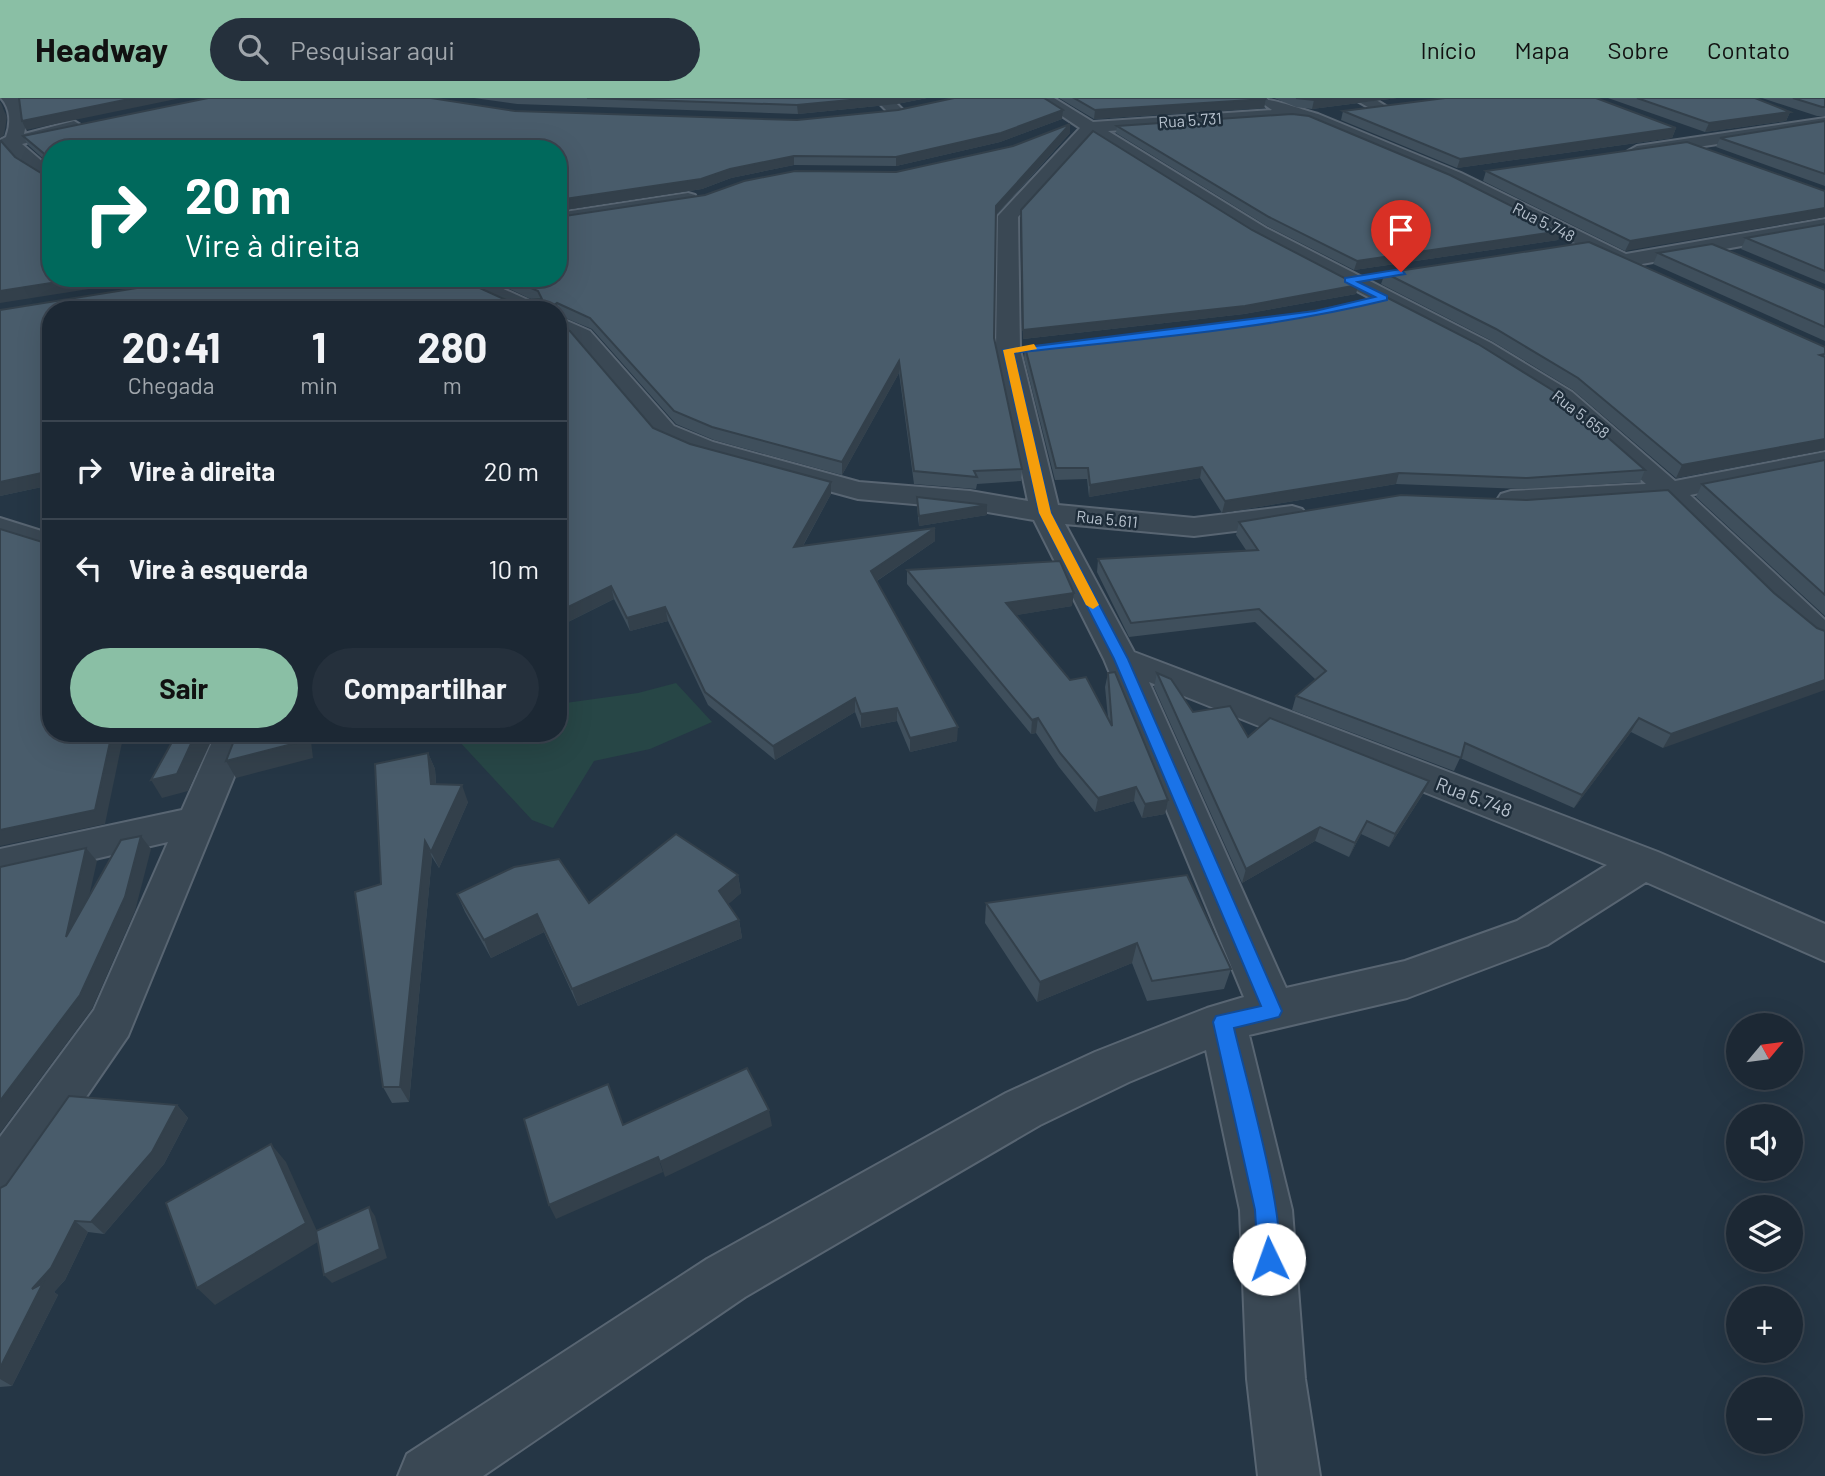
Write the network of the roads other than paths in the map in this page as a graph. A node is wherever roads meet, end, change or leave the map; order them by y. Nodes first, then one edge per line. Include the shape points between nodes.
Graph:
1 (9, 98) edge
2 (882, 98) edge
3 (1043, 98) edge
4 (1261, 98) edge
5 (1387, 107) edge
6 (1351, 108) edge
7 (1784, 113) edge
8 (1291, 114) junction
9 (874, 115) edge
10 (1312, 117) junction
11 (86, 124) edge
12 (1822, 124) edge
13 (1076, 126) junction
14 (1669, 128) edge
15 (1705, 141) junction
16 (6, 143) edge
17 (1685, 144) junction
18 (1617, 154) edge
19 (1723, 158) edge
20 (42, 171) edge
21 (1482, 173) edge
22 (1455, 177) junction
23 (706, 197) edge
24 (567, 218) edge
25 (1825, 225) edge
26 (1587, 244) junction
27 (1708, 245) junction
28 (1548, 250) edge
29 (1743, 260) edge
30 (1622, 261) junction
31 (1660, 278) edge
32 (1386, 286) junction
33 (481, 287) edge
34 (511, 301) edge
35 (1349, 306) edge
36 (567, 328) edge
37 (1036, 347) edge
38 (1008, 350) junction
39 (1825, 460) edge
40 (1669, 491) junction
41 (1484, 499) edge
42 (1312, 511) edge
43 (1045, 513) junction
44 (0, 527) edge
45 (42, 541) edge
46 (1825, 637) edge
47 (1121, 659) junction
48 (230, 742) edge
49 (197, 821) junction
50 (1643, 863) junction
51 (0, 865) edge
52 (1825, 943) edge
53 (1248, 1016) junction
54 (0, 1180) edge
55 (429, 1476) edge
56 (1289, 1476) edge

1 - 16 street via 18,113 16,135
2 - 9 street via 904,111
3 - 13 street, Rua 5.658
4 - 8 street, Rua 5.748
5 - 6 street
6 - 10 street
7 - 12 street
8 - 10 street, Rua 5.748
8 - 13 street, Rua 5.731
10 - 22 street, Rua 5.748
11 - 16 street
12 - 15 street
13 - 32 street, Rua 5.658 via 1348,280
13 - 38 street via 1008,216
14 - 15 street
15 - 17 street
16 - 20 street
17 - 18 street
17 - 19 street
21 - 22 street
22 - 26 street, Rua 5.748
23 - 24 street
25 - 27 street
26 - 28 street
26 - 30 street, Rua 5.748
27 - 29 street
27 - 30 street
30 - 31 street, Rua 5.748
32 - 35 street
32 - 40 street, Rua 5.658 via 1563,397
33 - 34 street
36 - 43 street, Rua 5.611 via 582,336 665,432 703,448 858,490 970,500
37 - 38 street
38 - 43 street
39 - 40 street
40 - 41 street via 1522,501
40 - 46 street, Rua 5.658
42 - 43 street, Rua 5.611 via 1194,527
43 - 47 street
44 - 45 street
47 - 50 street, Rua 5.748
47 - 53 street
48 - 49 street
49 - 51 street
49 - 54 street via 112,1022
50 - 52 street, Rua 5.748
50 - 53 street via 1532,933 1407,979
53 - 55 street via 1101,1072 1023,1109 726,1278
53 - 56 street via 1276,1379

